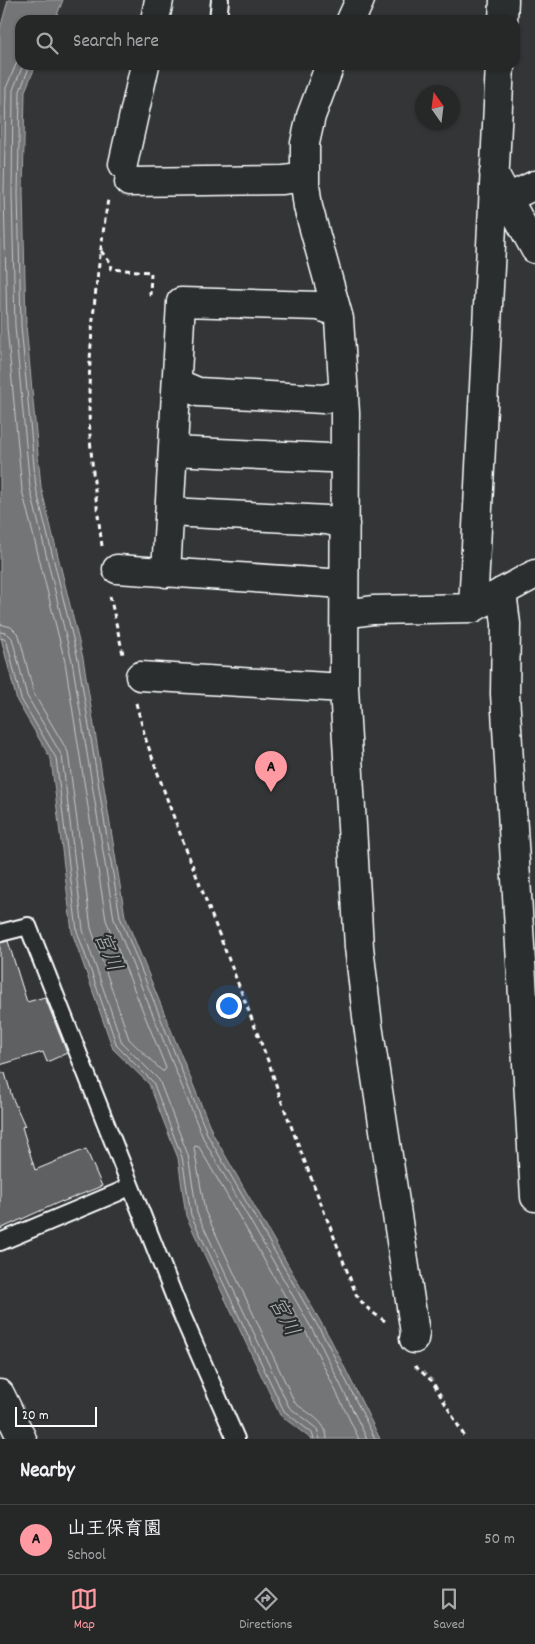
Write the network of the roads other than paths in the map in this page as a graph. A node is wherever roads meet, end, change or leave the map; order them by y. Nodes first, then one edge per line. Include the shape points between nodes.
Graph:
1 (159, 0) edge
2 (220, 0) edge
3 (360, 0) edge
4 (504, 0) edge
5 (156, 15) edge
6 (218, 15) edge
7 (353, 15) edge
8 (503, 15) edge
9 (144, 70) edge
10 (328, 70) edge
11 (500, 70) edge
12 (494, 173) junction
13 (305, 177) junction
14 (535, 185) edge
15 (508, 198) junction
16 (535, 249) edge
17 (337, 312) junction
18 (177, 383) junction
19 (344, 394) junction
20 (173, 451) junction
21 (345, 455) junction
22 (170, 512) junction
23 (345, 524) junction
24 (110, 572) road end
25 (166, 573) junction
26 (535, 574) edge
27 (344, 584) junction
28 (502, 592) junction
29 (473, 608) junction
30 (345, 614) junction
31 (132, 677) road end
32 (344, 688) junction
33 (0, 932) edge
34 (530, 1022) edge
35 (130, 1186) junction
36 (535, 1197) edge
37 (0, 1242) edge
38 (411, 1350) road end
39 (0, 1394) edge
40 (22, 1439) edge
41 (236, 1439) edge

1 - 5 street
2 - 6 lane
3 - 7 street
4 - 8 street
9 - 13 street via 126,173 283,180
10 - 13 street via 305,143
11 - 12 street
12 - 15 street
12 - 29 street
13 - 17 street via 308,207
14 - 15 street
15 - 16 street
17 - 18 street via 319,306 182,302
17 - 19 street
18 - 19 street via 198,392 323,399
18 - 20 street
19 - 21 street
20 - 21 street via 329,458
20 - 22 street
21 - 23 street
22 - 23 street via 327,520
22 - 25 street
23 - 27 street
24 - 25 street
25 - 27 street
26 - 28 street
27 - 30 street
28 - 29 street
28 - 34 street via 506,624 505,694
29 - 30 street via 373,610
30 - 32 street
31 - 32 street
32 - 38 street via 359,947 415,1333
33 - 35 lane via 28,926
34 - 36 street
35 - 37 lane
35 - 41 lane
39 - 40 street

